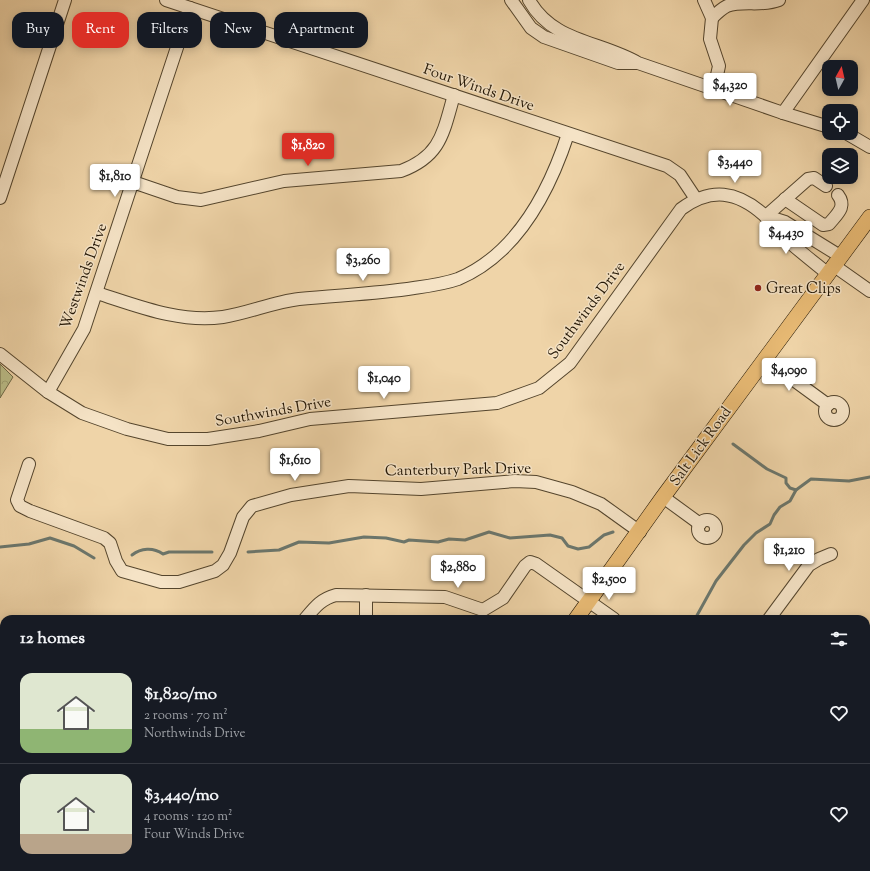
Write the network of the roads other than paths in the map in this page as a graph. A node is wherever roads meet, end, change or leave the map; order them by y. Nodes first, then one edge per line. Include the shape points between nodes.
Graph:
1 (65, 0) edge
2 (166, 0) edge
3 (511, 0) edge
4 (529, 0) edge
5 (704, 0) edge
6 (779, 0) edge
7 (864, 5) edge
8 (190, 8) junction
9 (712, 18) junction
10 (638, 63) junction
11 (714, 89) junction
12 (454, 95) junction
13 (782, 113) junction
14 (822, 124) edge
15 (568, 134) junction
16 (858, 140) edge
17 (870, 147) edge
18 (132, 182) junction
19 (826, 186) dead end
20 (838, 195) dead end
21 (0, 198) edge
22 (785, 198) junction
23 (696, 199) junction
24 (766, 216) junction
25 (870, 217) edge
26 (834, 265) junction
27 (870, 291) edge
28 (97, 293) junction
29 (0, 354) edge
30 (764, 359) junction
31 (48, 392) junction
32 (828, 405) dead end
33 (29, 464) dead end
34 (663, 497) junction
35 (700, 524) dead end
36 (640, 532) junction
37 (831, 554) dead end
38 (366, 595) junction
39 (590, 601) junction
40 (481, 614) edge
41 (308, 615) edge
42 (366, 615) edge
43 (579, 615) edge
44 (609, 615) edge
45 (772, 615) edge

1 - 21 street
2 - 8 street, Four Winds Drive
3 - 10 street via 531,28 544,37 618,63
4 - 10 street via 539,16 556,30 622,54
5 - 9 street
6 - 9 street via 760,4 732,4
7 - 13 street
8 - 12 street, Four Winds Drive
8 - 18 street, Westwinds Drive
9 - 11 street via 710,39 719,66
10 - 11 street
11 - 13 street
12 - 15 street, Four Winds Drive
12 - 18 street via 438,144 427,158 416,166 401,171 284,181 201,200 177,197
13 - 14 street
15 - 23 street, Four Winds Drive via 666,166 680,174
15 - 28 street via 557,166 536,206 508,244 479,268 457,279 387,292 288,300 224,316 204,318 185,318 160,313
16 - 17 street
18 - 28 street, Westwinds Drive
19 - 22 street via 814,178 808,178
20 - 22 street via 842,200 842,208 829,224 823,225
22 - 24 street
23 - 24 street via 712,194 736,197
23 - 31 street, Southwinds Drive via 682,208 670,223 570,363 540,388 497,403 310,419 260,431 208,439 179,439 157,437 127,429 82,413
24 - 26 street via 785,222
24 - 26 street via 776,231
25 - 26 main road, Salt Lick Road
26 - 27 street
26 - 30 main road, Salt Lick Road
28 - 31 street, Westwinds Drive via 84,329
29 - 31 street, Southwinds Drive
30 - 32 street
30 - 34 main road, Salt Lick Road
33 - 36 street, Canterbury Park Drive via 17,500 20,506 104,538 110,543 122,571 162,582 179,582 215,571 223,565 243,517 252,506 291,495 349,486 421,489 515,481 536,482 572,492 601,504
34 - 35 street
34 - 36 main road, Salt Lick Road
36 - 39 main road, Salt Lick Road
37 - 45 street via 809,565
38 - 40 street via 445,597
38 - 41 street via 336,595 327,598 318,603
38 - 42 street
39 - 40 street via 530,562 524,566 503,598
39 - 43 main road, Salt Lick Road
39 - 44 street

